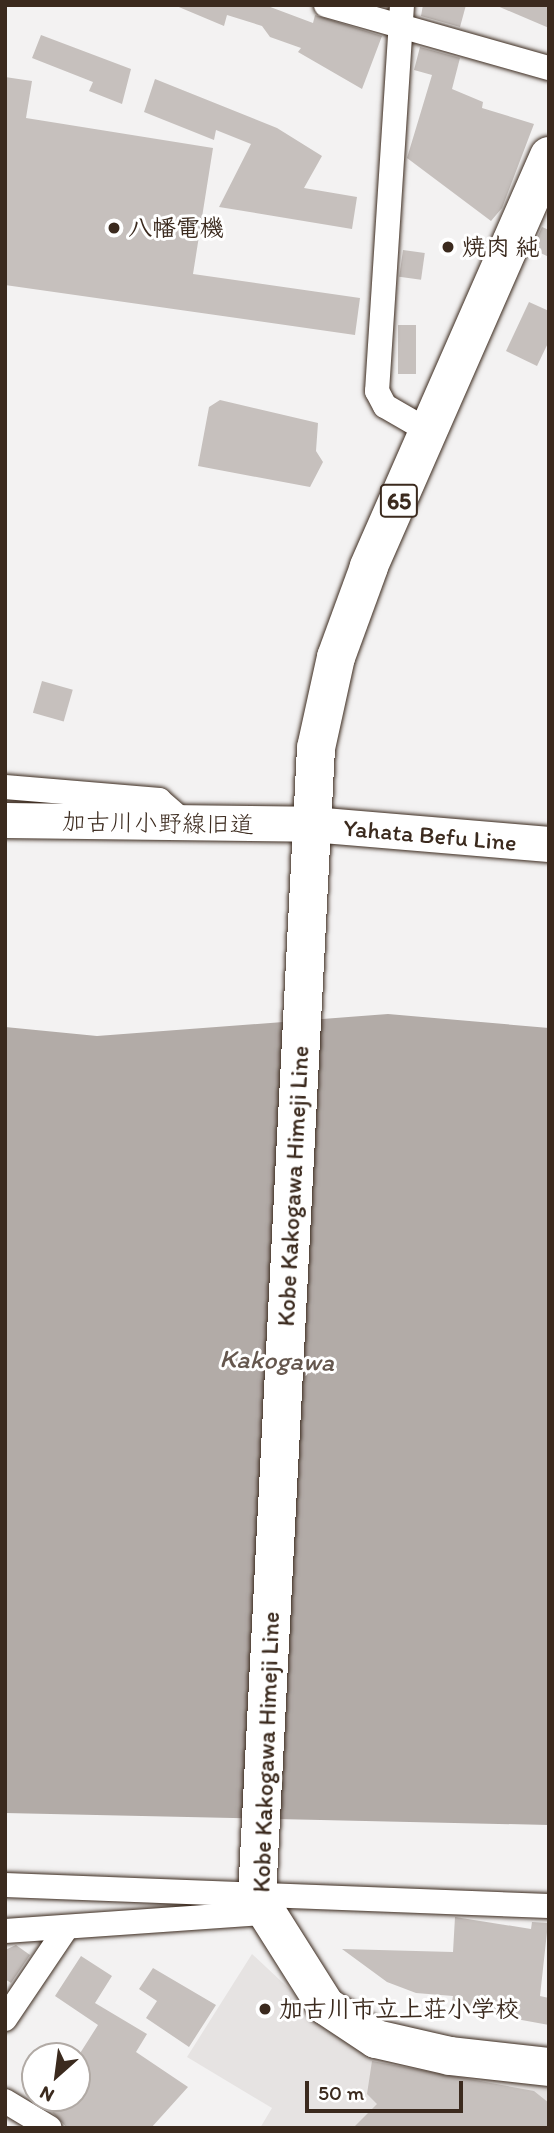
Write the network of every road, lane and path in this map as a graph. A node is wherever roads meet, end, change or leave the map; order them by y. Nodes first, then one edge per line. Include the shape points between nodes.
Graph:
1 (326, 5) edge
2 (402, 15) edge
3 (549, 68) edge
4 (549, 156) edge
5 (430, 432) junction
6 (5, 787) edge
7 (5, 820) edge
8 (185, 823) junction
9 (311, 824) junction
10 (549, 844) edge
11 (5, 1885) edge
12 (259, 1894) junction
13 (549, 1906) edge
14 (67, 1927) junction
15 (5, 1931) edge
16 (5, 2019) edge
17 (549, 2067) edge
18 (5, 2101) edge
19 (50, 2128) edge

1 - 2 street
2 - 3 street
2 - 5 street via 377,391 385,406
4 - 5 main road, Kobe Kakogawa Himeji Line / 65
5 - 9 main road, Kobe Kakogawa Himeji Line / 65 via 336,657 316,748
6 - 8 street via 159,800
7 - 8 street, 加古川小野線旧道
8 - 9 street, 加古川小野線旧道
9 - 10 street, Yahata Befu Line
9 - 12 main road, Kobe Kakogawa Himeji Line / 65
11 - 12 street
12 - 13 street
12 - 14 street
12 - 17 main road, Kobe Kakogawa Himeji Line via 326,2006 376,2039 450,2056
14 - 15 street
14 - 16 street
18 - 19 street

